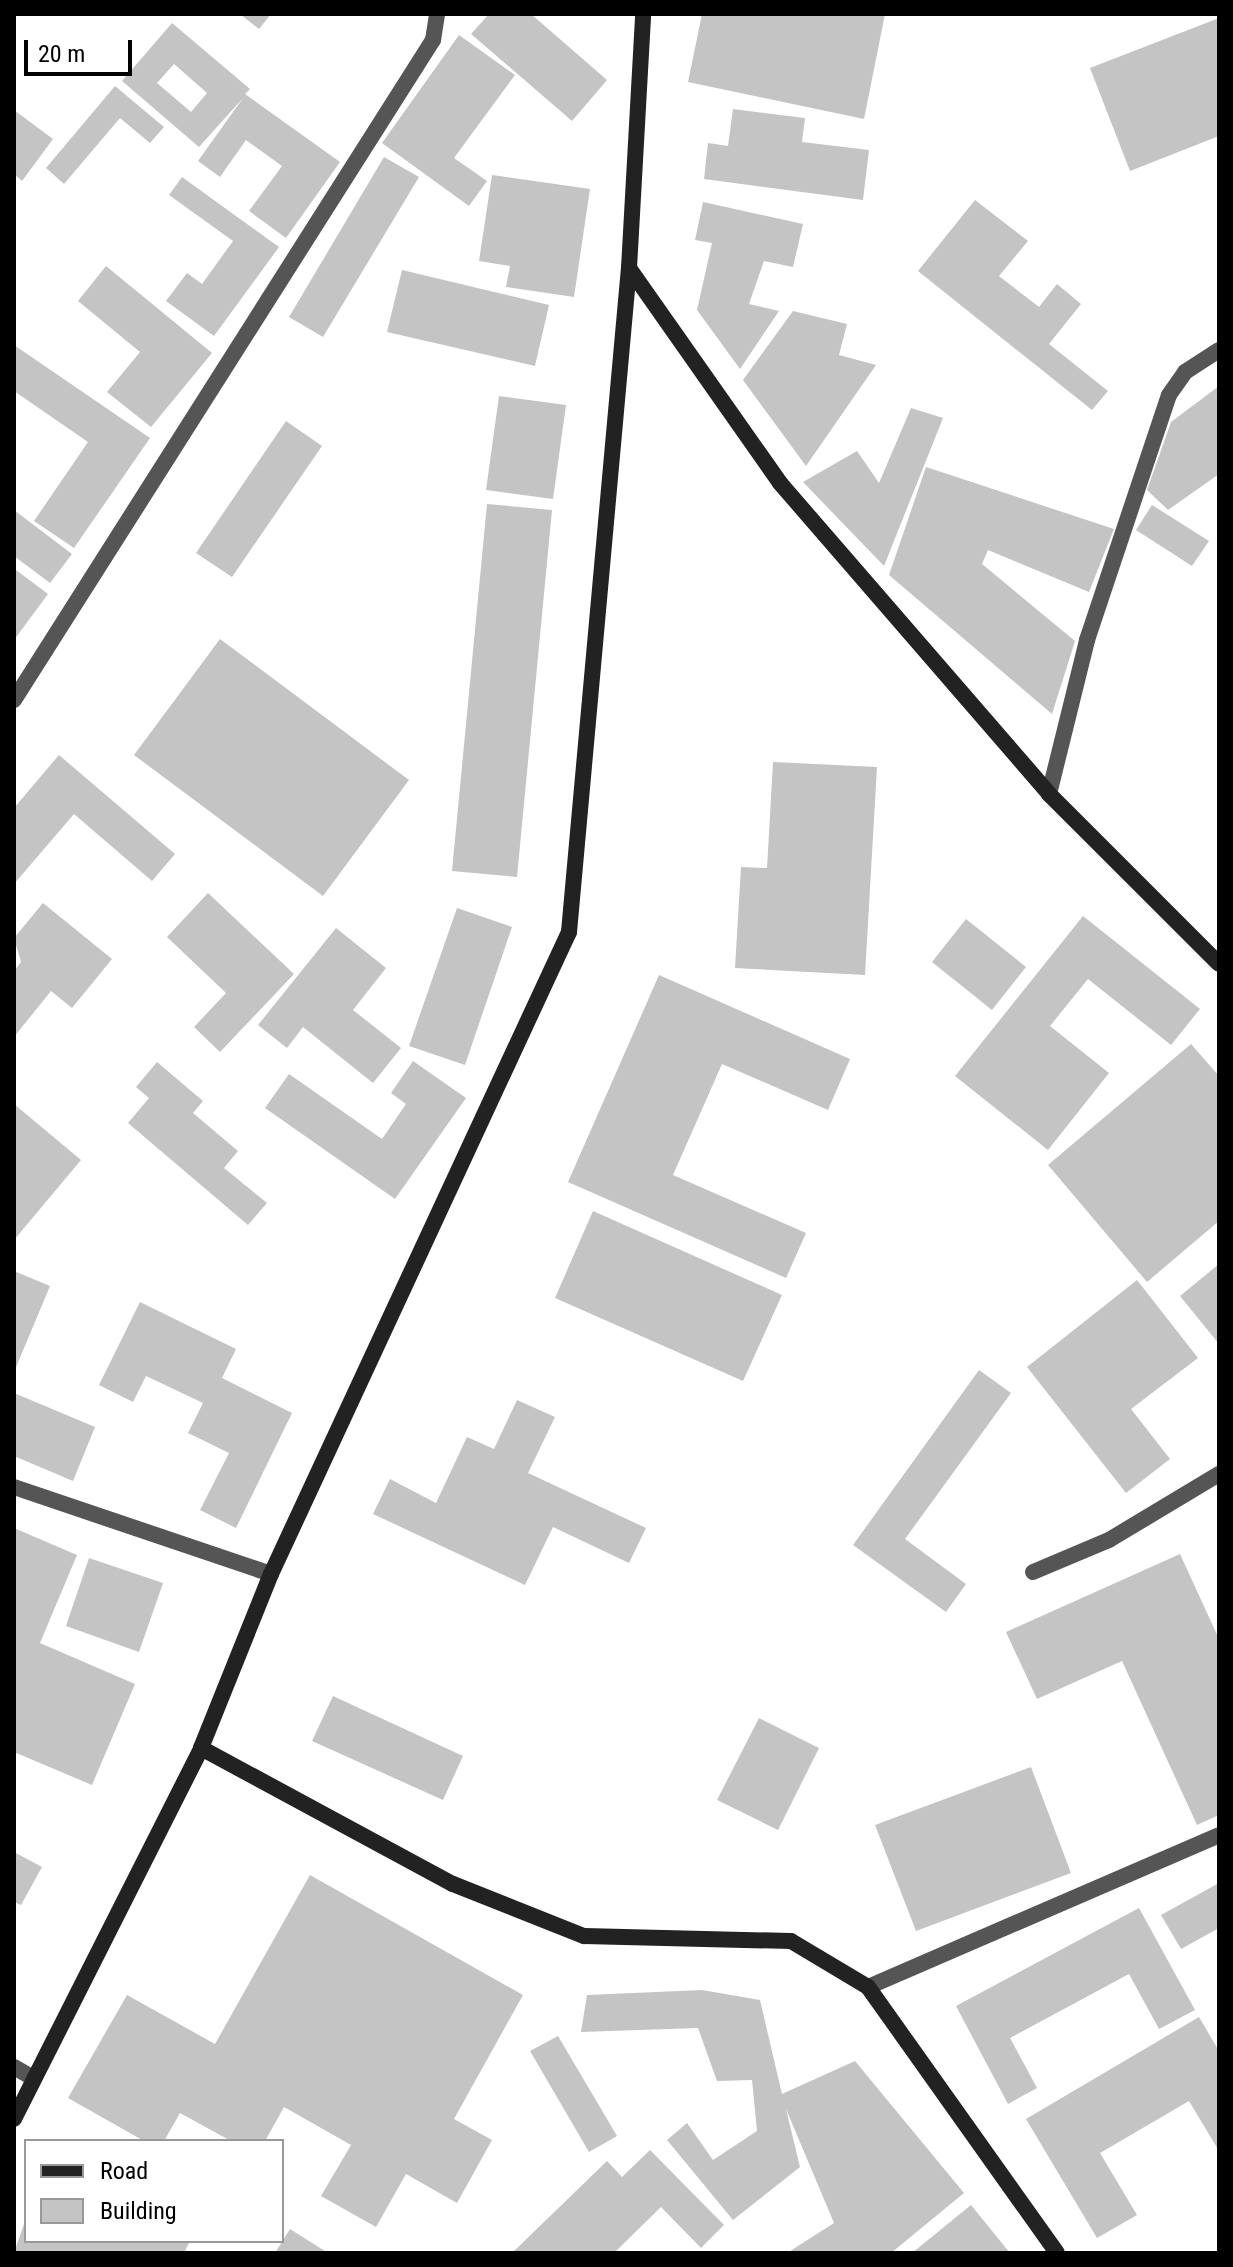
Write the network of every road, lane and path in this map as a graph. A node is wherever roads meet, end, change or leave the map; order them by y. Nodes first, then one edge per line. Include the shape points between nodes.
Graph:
1 (437, 14) edge
2 (643, 14) edge
3 (629, 268) junction
4 (1219, 350) edge
5 (14, 700) edge
6 (1049, 794) junction
7 (1219, 964) edge
8 (1219, 1474) edge
9 (14, 1487) edge
10 (1033, 1572) dead end
11 (271, 1574) junction
12 (201, 1748) junction
13 (1219, 1835) edge
14 (868, 1987) junction
15 (14, 2067) edge
16 (33, 2078) junction
17 (14, 2119) edge
18 (1057, 2253) edge

1 - 5 street via 433,40
2 - 3 main road
3 - 6 main road via 780,483
3 - 11 main road via 569,932
4 - 6 street via 1185,372 1169,395 1087,640
6 - 7 main road
8 - 10 street via 1109,1540
9 - 11 street
11 - 12 main road
12 - 14 main road via 453,1884 584,1936 791,1941
12 - 16 main road
13 - 14 street
14 - 18 main road
15 - 16 street
16 - 17 main road

